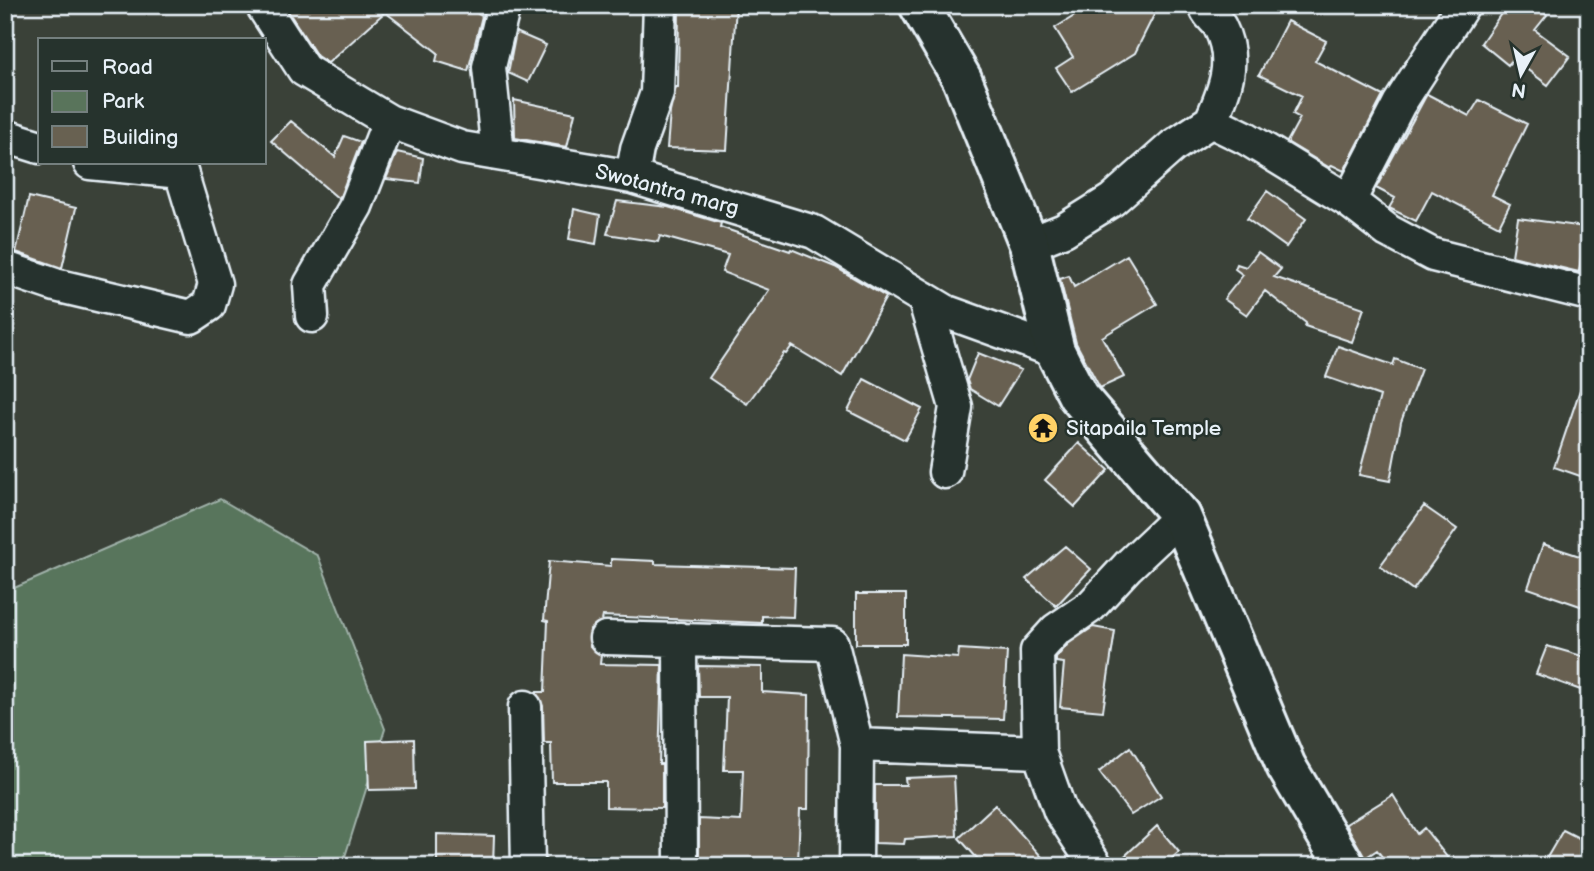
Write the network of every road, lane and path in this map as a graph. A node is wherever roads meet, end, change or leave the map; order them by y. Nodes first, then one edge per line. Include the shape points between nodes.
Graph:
1 (262, 5) edge
2 (503, 5) edge
3 (660, 5) edge
4 (919, 5) edge
5 (1205, 5) edge
6 (1463, 5) edge
7 (389, 121) junction
8 (1211, 121) junction
9 (5, 136) edge
10 (38, 146) edge
11 (498, 154) junction
12 (100, 164) edge
13 (632, 177) junction
14 (1349, 201) junction
15 (1029, 244) junction
16 (5, 268) edge
17 (1589, 294) edge
18 (924, 298) junction
19 (312, 316) dead end
20 (1055, 351) junction
21 (945, 472) dead end
22 (1181, 516) junction
23 (606, 638) dead end
24 (680, 639) junction
25 (525, 707) dead end
26 (857, 745) junction
27 (1039, 752) junction
28 (528, 866) edge
29 (681, 866) edge
30 (856, 866) edge
31 (1097, 866) edge
32 (1345, 866) edge

1 - 7 street, Swotantra marg via 304,70
2 - 11 street via 489,66
3 - 13 street via 657,93
4 - 15 main road via 962,79
5 - 8 street via 1219,26 1228,53 1228,83
6 - 14 street via 1398,104
7 - 11 street, Swotantra marg via 462,148
7 - 19 street via 356,205 310,285
8 - 14 street
8 - 15 street via 1173,146 1112,200 1064,230
9 - 10 street
11 - 13 street, Swotantra marg
12 - 16 street via 181,172 215,284 209,305 191,317 55,285
13 - 18 street, Swotantra marg via 814,232
14 - 17 street via 1388,231 1433,254
15 - 20 main road
18 - 20 street, Swotantra marg via 947,312
18 - 21 street via 956,407
20 - 22 main road via 1078,396
22 - 27 street via 1091,606 1056,630 1037,651
22 - 32 main road via 1286,766
23 - 24 street
24 - 26 street via 832,644
24 - 29 street
25 - 28 street
26 - 27 street
26 - 30 street
27 - 31 street via 1060,811

